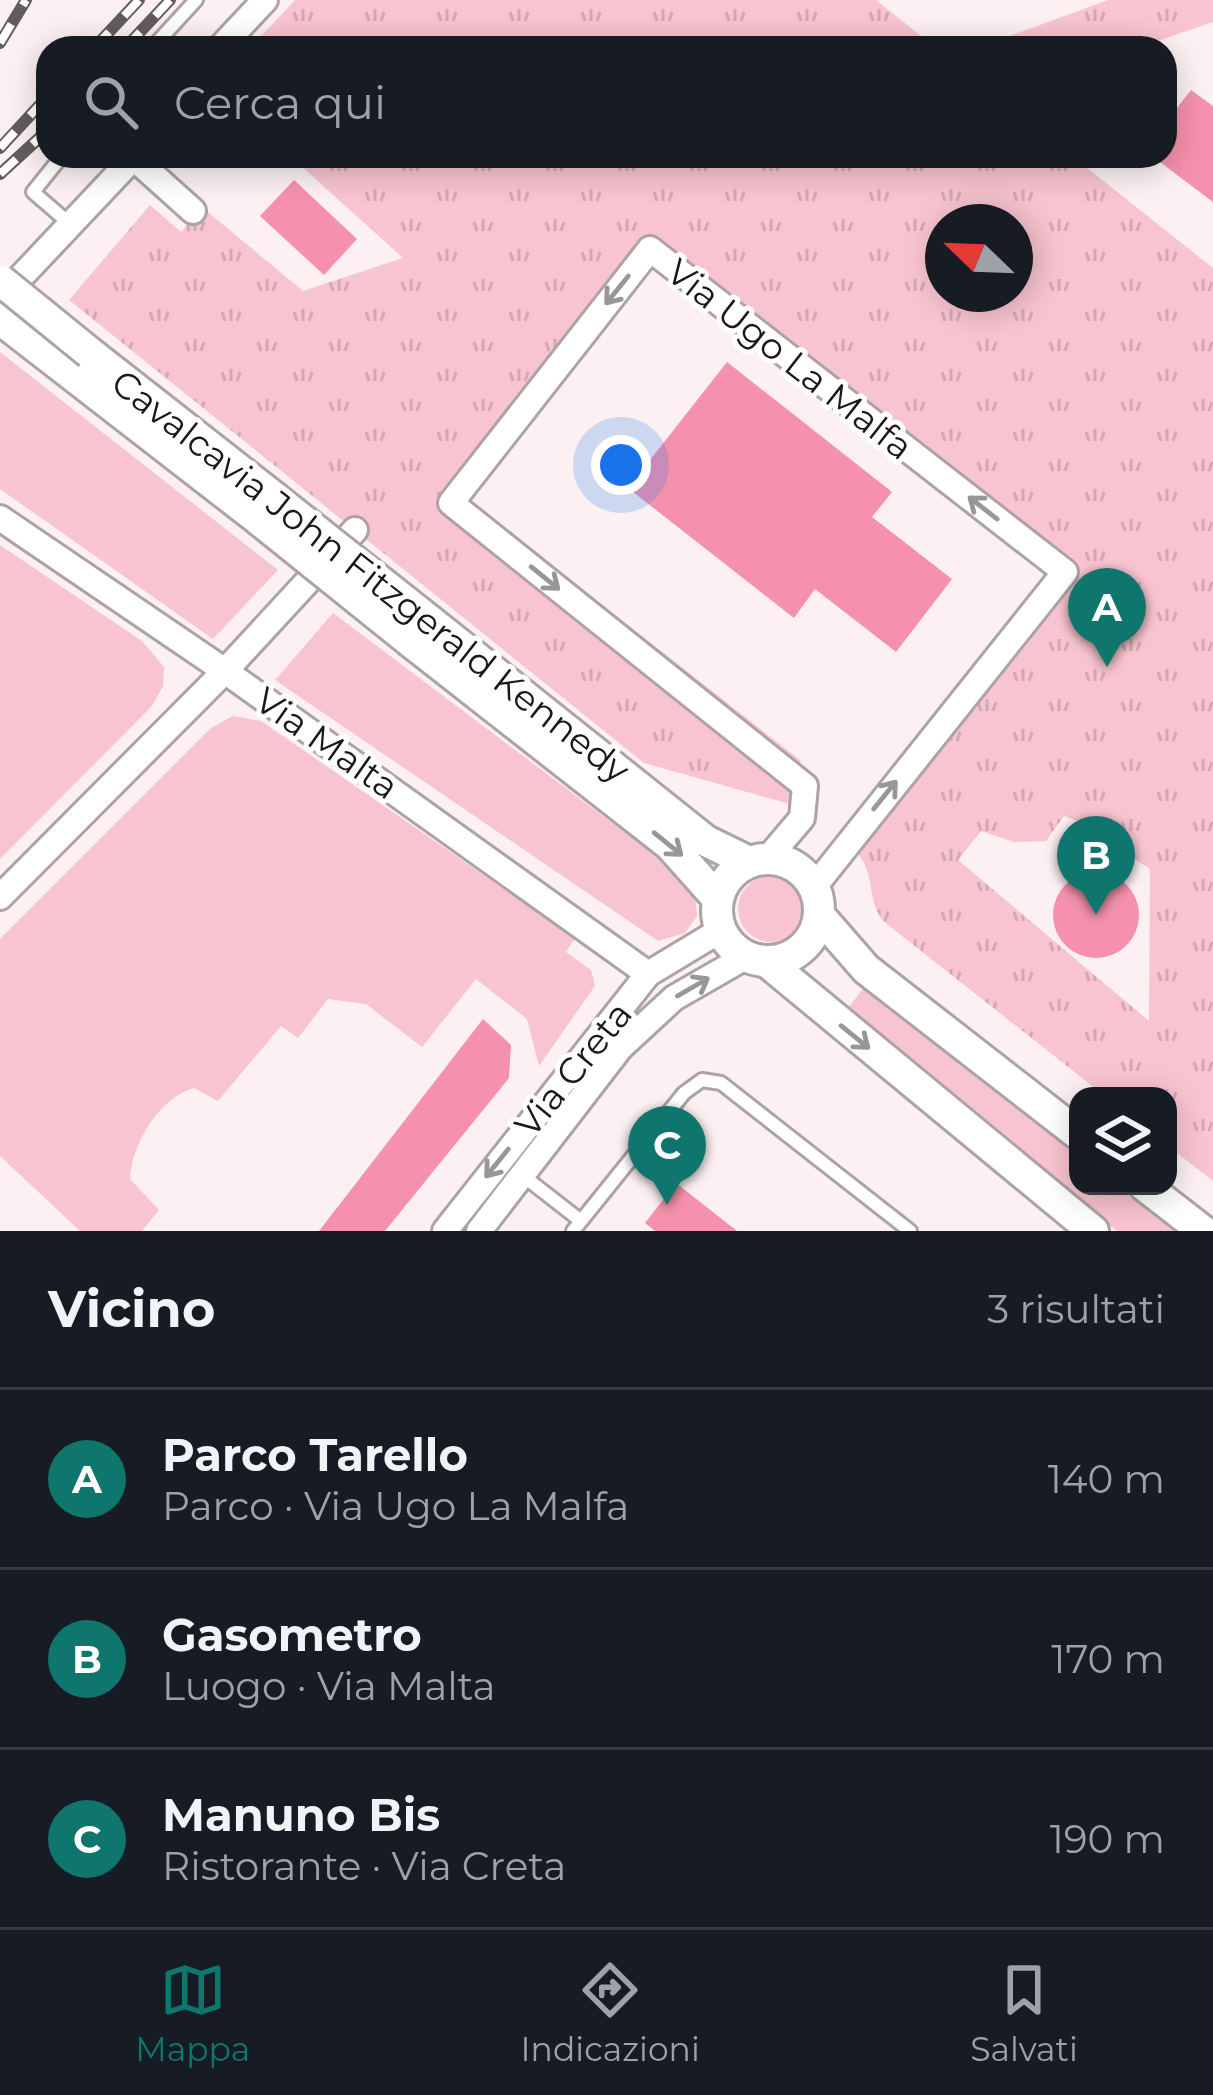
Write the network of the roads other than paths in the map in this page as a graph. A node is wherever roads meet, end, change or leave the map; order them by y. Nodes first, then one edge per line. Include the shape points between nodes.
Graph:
1 (196, 0) edge
2 (266, 0) edge
3 (163, 36) edge
4 (232, 36) edge
5 (53, 168) edge
6 (123, 168) edge
7 (146, 168) edge
8 (193, 211) dead end
9 (70, 224) junction
10 (0, 280) edge
11 (0, 299) edge
12 (0, 319) edge
13 (0, 518) edge
14 (355, 530) dead end
15 (421, 632) junction
16 (225, 671) junction
17 (759, 860) junction
18 (0, 897) edge
19 (816, 901) junction
20 (720, 914) junction
21 (757, 959) junction
22 (648, 974) junction
23 (1069, 1127) edge
24 (522, 1175) junction
25 (1157, 1195) edge
26 (577, 1226) edge
27 (445, 1231) edge
28 (479, 1231) edge
29 (910, 1231) edge
30 (1093, 1231) edge
31 (1203, 1231) edge

1 - 3 lane
2 - 4 street
5 - 9 lane via 33,193
6 - 9 street
7 - 8 street
9 - 11 street
10 - 15 street, Cavalcavia John Fitzgerald Kennedy, bridge
12 - 15 street, Cavalcavia John Fitzgerald Kennedy, bridge
13 - 16 street, Via Malta
14 - 16 street
15 - 17 street, Cavalcavia John Fitzgerald Kennedy via 706,841
15 -> 20 street, Cavalcavia John Fitzgerald Kennedy via 670,845
16 - 18 street
16 - 22 street, Via Malta
17 - 19 street via 802,872
19 -> 17 street, Via Ugo La Malfa via 1065,572 650,249 451,503 805,787 802,818
17 - 20 street via 735,870
19 - 21 street via 807,943 781,959
19 - 23 street via 866,969
20 - 21 street
20 - 22 street, Via Creta
24 -> 21 street, Via Creta via 620,1048 674,998
21 -> 30 street
22 -> 27 street, Via Creta
24 - 26 lane, Via Creta
24 - 28 street, Via Creta
25 - 31 street
26 - 29 lane, Via Creta via 702,1080 721,1083

